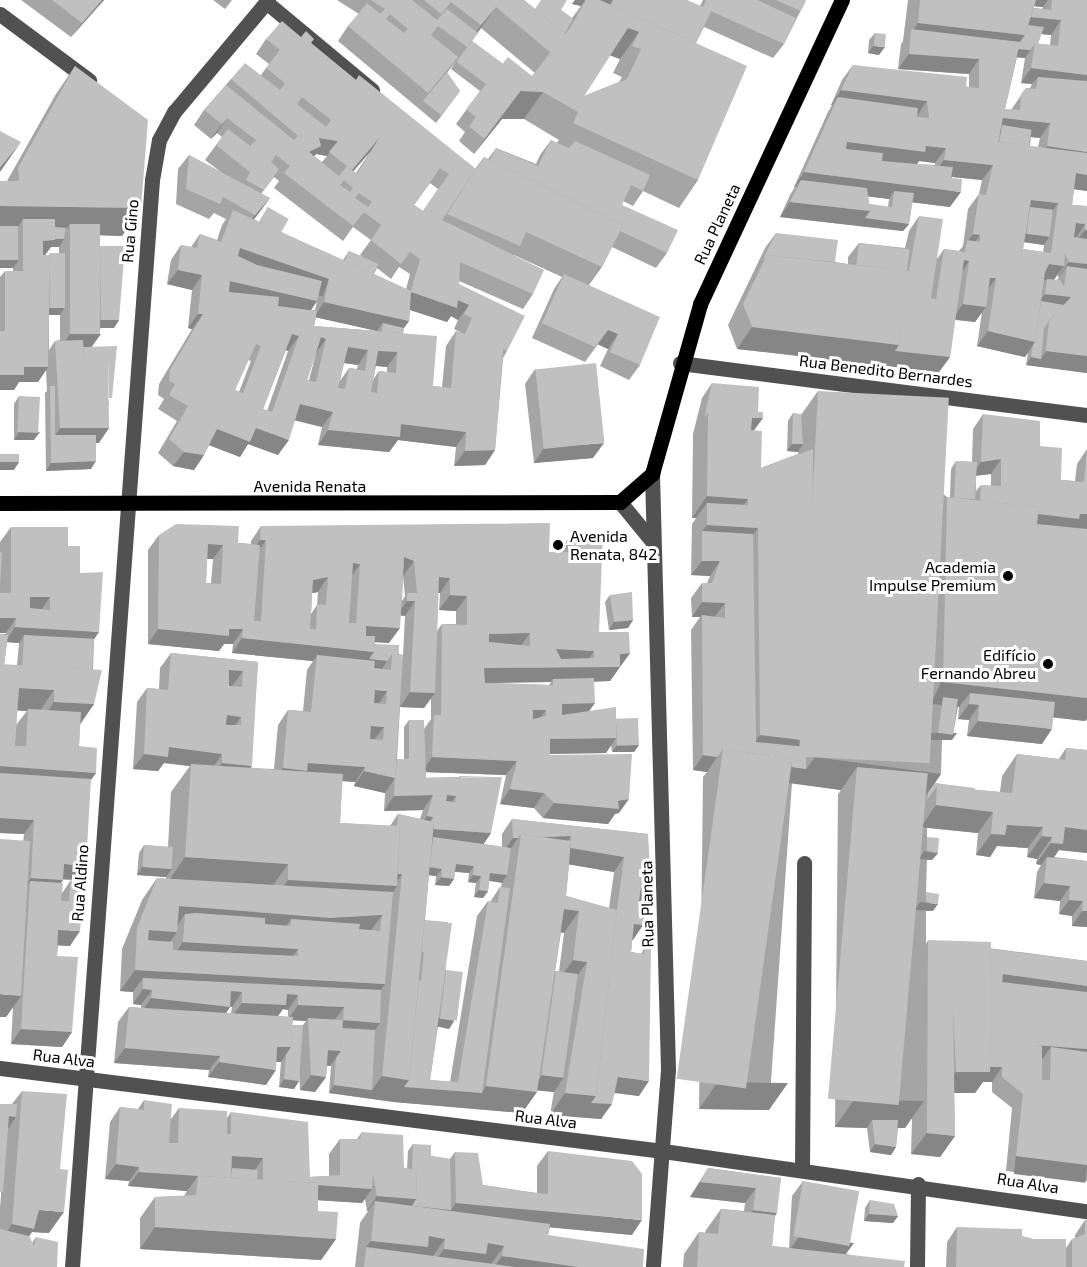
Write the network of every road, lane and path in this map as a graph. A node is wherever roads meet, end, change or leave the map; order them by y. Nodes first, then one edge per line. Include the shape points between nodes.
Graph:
1 (842, 0) edge
2 (267, 1) edge
3 (0, 14) edge
4 (105, 92) edge
5 (383, 99) edge
6 (680, 363) junction
7 (1087, 415) edge
8 (652, 474) junction
9 (620, 502) junction
10 (0, 503) edge
11 (126, 503) junction
12 (652, 541) junction
13 (804, 863) dead end
14 (0, 1068) edge
15 (84, 1079) junction
16 (663, 1151) junction
17 (802, 1169) junction
18 (918, 1184) junction
19 (1087, 1211) edge
20 (72, 1267) edge
21 (653, 1267) edge
22 (917, 1267) edge

1 - 6 main road, Rua Planeta via 700,304
2 - 5 street
2 - 11 street, Rua Gino via 157,131
3 - 4 street
6 - 7 street, Rua Benedito Bernardes
6 - 8 main road, Rua Planeta
8 - 9 main road
8 - 12 street, Rua Planeta
9 - 11 main road, Avenida Renata
9 - 12 street
10 - 11 main road, Avenida Renata
11 - 15 street, Rua Aldino
12 - 16 street, Rua Planeta via 668,1070
13 - 17 street
14 - 15 street, Rua Alva
15 - 16 street, Rua Alva
15 - 20 street, Rua Aldino
16 - 17 street, Rua Alva
16 - 21 street, Rua Planeta
17 - 18 street, Rua Alva
18 - 19 street, Rua Alva
18 - 22 street

